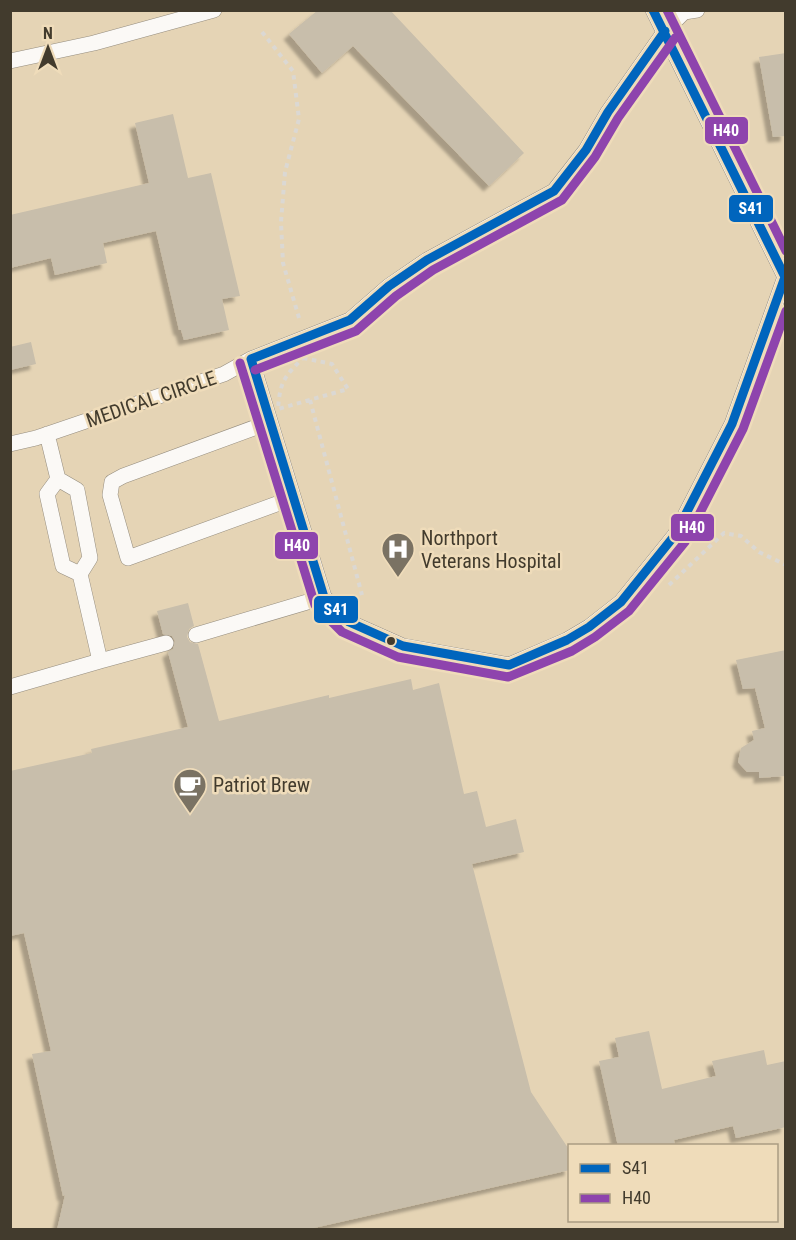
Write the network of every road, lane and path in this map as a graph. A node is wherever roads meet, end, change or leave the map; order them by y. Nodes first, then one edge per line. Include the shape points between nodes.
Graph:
1 (214, 10) edge
2 (653, 10) edge
3 (697, 10) edge
4 (665, 31) junction
5 (262, 32) dead end
6 (10, 61) edge
7 (785, 278) edge
8 (299, 319) dead end
9 (251, 359) junction
10 (310, 400) junction
11 (270, 422) junction
12 (47, 434) junction
13 (10, 444) edge
14 (58, 479) junction
15 (293, 498) junction
16 (786, 565) edge
17 (80, 574) junction
18 (669, 585) dead end
19 (362, 595) dead end
20 (324, 597) junction
21 (196, 635) dead end
22 (166, 643) dead end
23 (100, 661) junction
24 (10, 687) edge

1 - 6 lane
2 - 4 lane
3 - 4 lane, MEDICAL CIRCLE via 684,12
4 - 7 lane
4 - 9 lane, MEDICAL CIRCLE via 554,191 427,260 350,320
5 - 8 path via 293,71 299,119 285,172 281,222 283,263
7 - 20 lane via 732,424 675,535 621,602 590,627 509,665 403,646 349,622
9 - 11 lane
9 - 12 lane, MEDICAL CIRCLE via 224,374
10 - 10 path via 278,409 279,389 303,358 332,364 348,389
10 - 19 path
11 - 15 lane
11 - 15 lane via 112,482 110,495 128,558
12 - 13 lane, MEDICAL CIRCLE
12 - 14 lane
14 - 17 lane via 77,490 90,558
14 - 17 lane via 47,494 63,566
15 - 20 lane
16 - 18 path via 759,552 741,536 724,533
17 - 23 lane
20 - 21 lane
22 - 23 lane
23 - 24 lane

